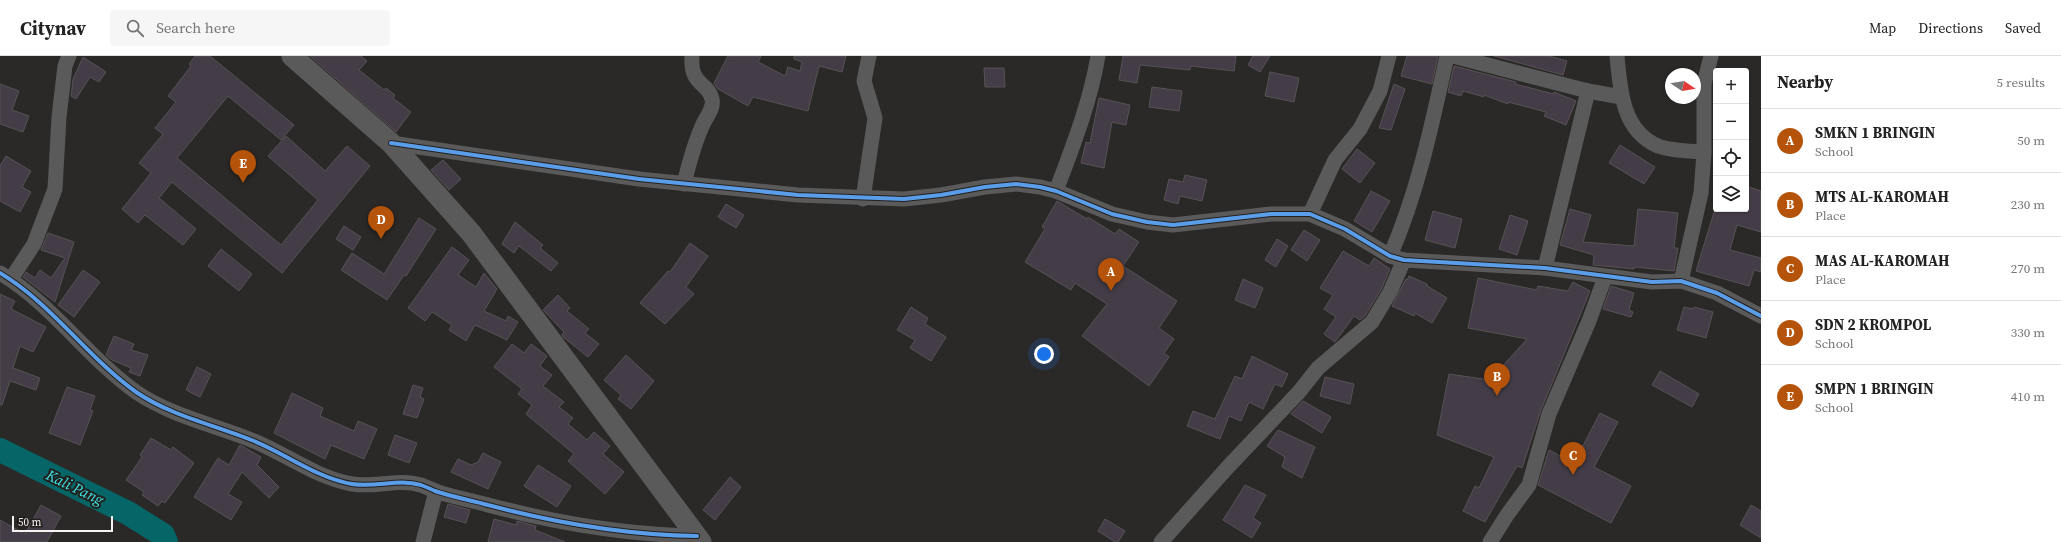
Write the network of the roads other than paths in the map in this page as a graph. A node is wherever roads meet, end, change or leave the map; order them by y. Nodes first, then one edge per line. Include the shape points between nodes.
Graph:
1 (69, 56) edge
2 (292, 56) edge
3 (692, 56) edge
4 (869, 56) edge
5 (1098, 56) edge
6 (1389, 56) edge
7 (1447, 56) edge
8 (1453, 56) edge
9 (1617, 56) edge
10 (1711, 56) edge
11 (1588, 91) junction
12 (1621, 97) junction
13 (391, 143) junction
14 (1704, 152) junction
15 (684, 184) junction
16 (1056, 191) junction
17 (864, 199) junction
18 (1310, 214) junction
19 (1397, 258) junction
20 (1545, 268) junction
21 (5, 276) edge
22 (1605, 277) junction
23 (1681, 281) junction
24 (1761, 316) edge
25 (436, 491) junction
26 (699, 539) edge
27 (423, 542) edge
28 (1162, 542) edge
29 (1490, 542) edge

1 - 21 street via 65,66 59,117 55,188 34,244
2 - 13 street
3 - 15 street via 693,73 712,99
4 - 17 street via 864,81 874,118
5 - 16 street via 1079,132
6 - 18 street via 1380,91 1360,129 1335,160
7 - 19 street
8 - 11 street
9 - 12 street
10 - 14 street via 1704,84
11 - 12 street
11 - 20 street
12 - 14 street via 1635,127 1658,146
13 - 15 street via 497,160
13 - 26 street via 470,233
14 - 23 street via 1700,193
15 - 17 street
16 - 17 street via 1016,184 904,199
16 - 18 street via 1112,214 1173,225 1271,214
18 - 19 street
19 - 20 street
19 - 28 street via 1390,292 1372,322 1318,368 1300,392 1227,468
20 - 22 street
21 - 25 street via 44,307 132,388 171,410 256,441 306,466 351,484 406,482
22 - 23 street via 1652,282
22 - 29 street via 1549,414 1529,485
23 - 24 street via 1717,293
25 - 26 street via 528,515 579,525
25 - 27 street

